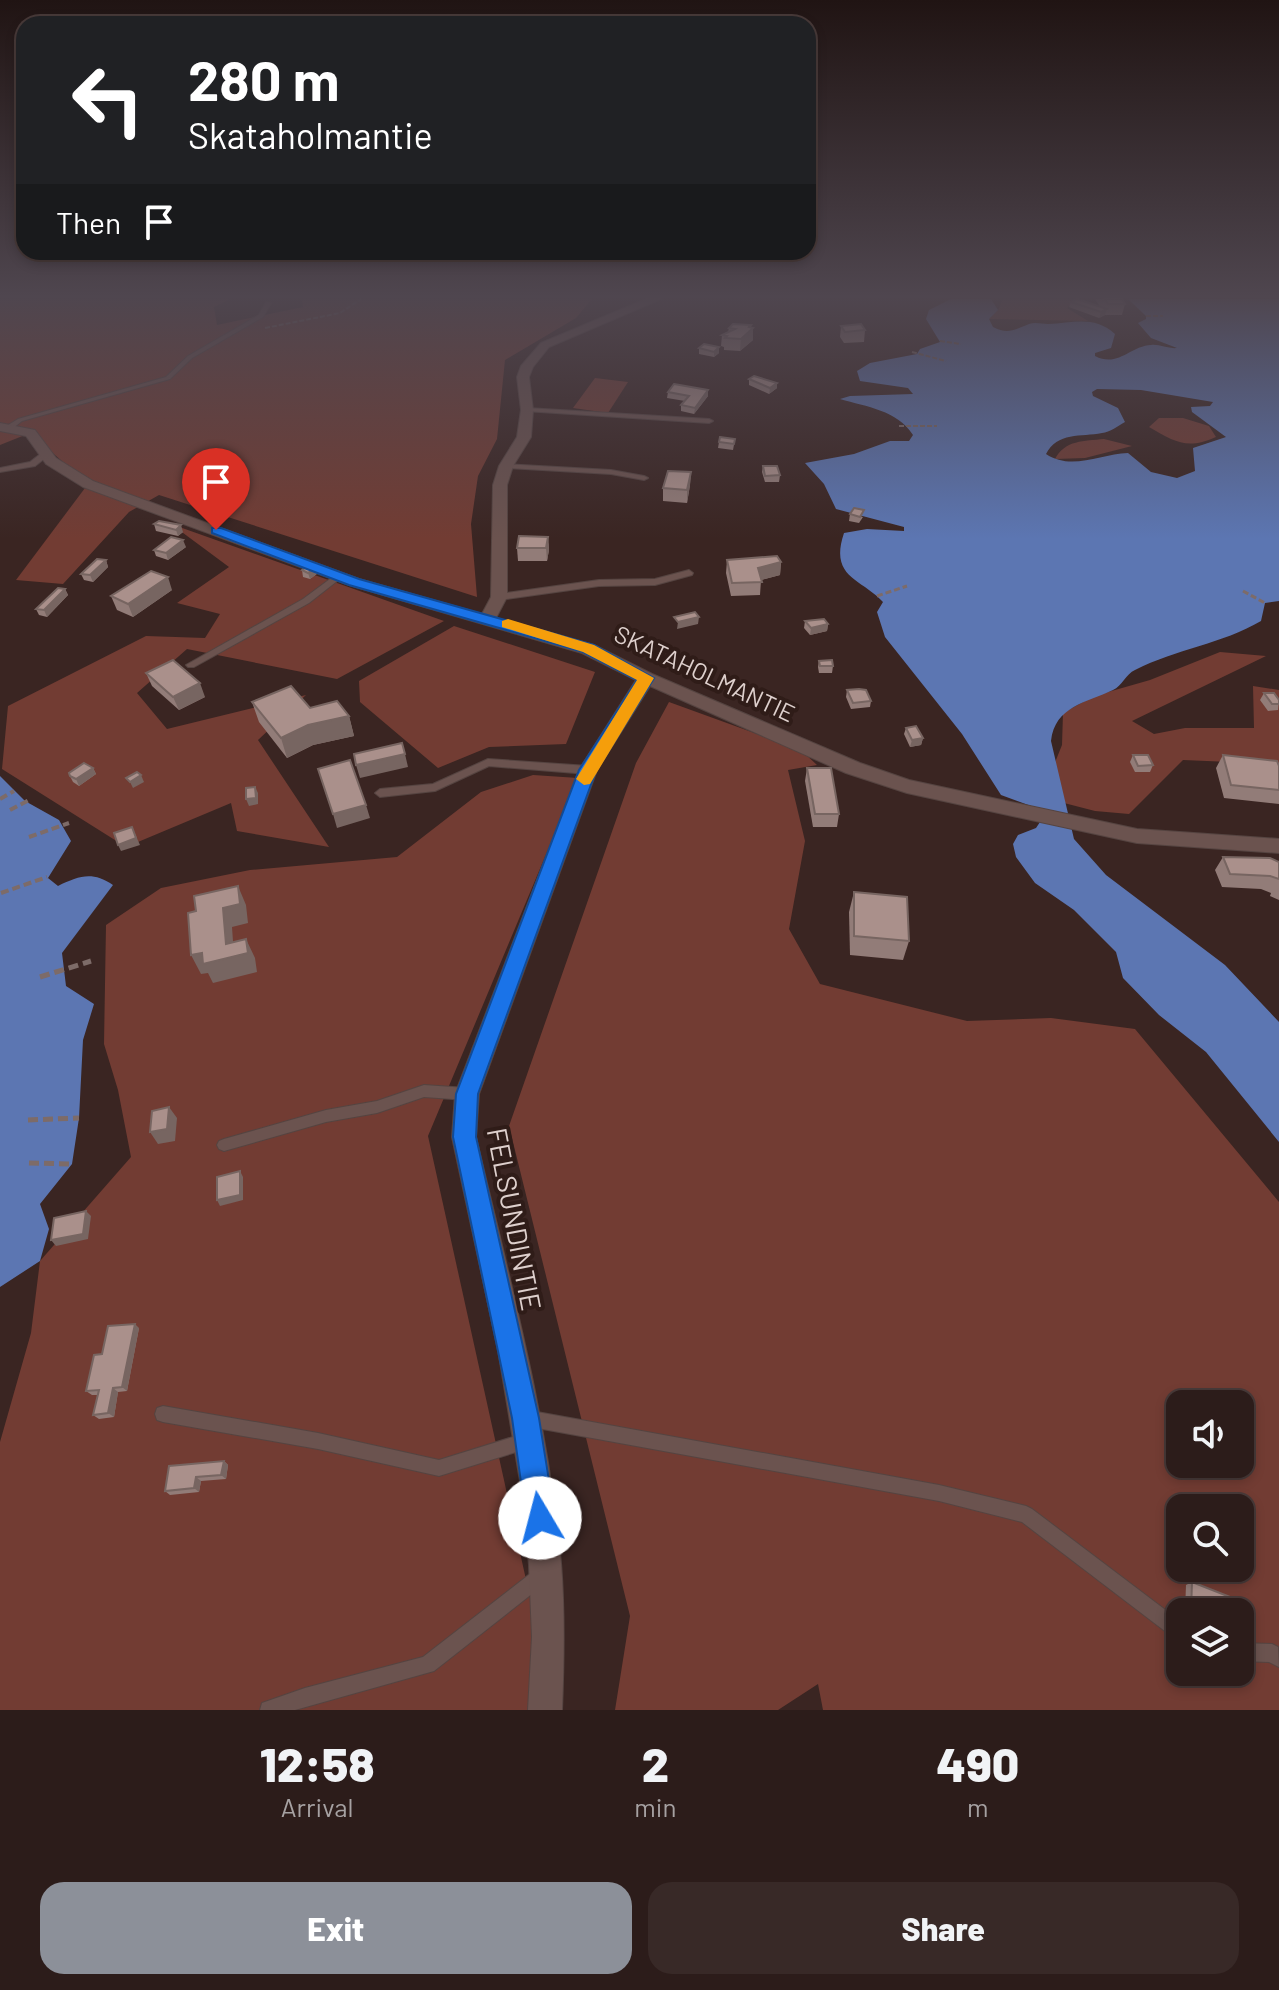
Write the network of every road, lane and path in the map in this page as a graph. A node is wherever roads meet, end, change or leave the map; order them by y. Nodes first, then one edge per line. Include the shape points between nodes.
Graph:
1 (165, 379) edge
2 (523, 379) edge
3 (527, 410) junction
4 (709, 421) dead end
5 (899, 426) dead end
6 (937, 426) dead end
7 (4, 427) edge
8 (46, 454) junction
9 (506, 466) junction
10 (0, 470) edge
11 (644, 478) dead end
12 (689, 573) dead end
13 (338, 576) junction
14 (907, 586) dead end
15 (1243, 591) dead end
16 (877, 596) dead end
17 (499, 597) junction
18 (1265, 603) dead end
19 (488, 618) junction
20 (191, 665) dead end
21 (646, 678) junction
22 (588, 770) junction
23 (14, 791) dead end
24 (380, 793) dead end
25 (0, 799) edge
26 (31, 799) dead end
27 (10, 810) dead end
28 (69, 823) dead end
29 (29, 837) dead end
30 (1279, 846) edge
31 (47, 877) dead end
32 (1, 893) edge
33 (91, 961) dead end
34 (40, 977) dead end
35 (467, 1094) junction
36 (79, 1118) dead end
37 (28, 1120) dead end
38 (224, 1145) dead end
39 (29, 1163) dead end
40 (72, 1164) dead end
41 (163, 1414) dead end
42 (527, 1429) junction
43 (548, 1571) junction
44 (1166, 1621) edge
45 (1254, 1652) edge
46 (1279, 1658) edge
47 (269, 1710) edge
48 (545, 1710) edge

1 - 7 lane
2 - 3 street
3 - 4 lane
3 - 9 street via 524,437
5 - 6 path
7 - 8 street, SKATAHOLMANTIE via 30,433
8 - 10 lane via 32,464
8 - 13 street, SKATAHOLMANTIE via 88,484
9 - 11 lane
9 - 17 street via 500,485
12 - 17 lane via 655,582 599,583
13 - 19 street, SKATAHOLMANTIE
13 - 20 lane via 306,601
14 - 16 path
15 - 18 path
17 - 19 street
19 - 21 street, SKATAHOLMANTIE via 588,649
21 - 22 street, FELSUNDINTIE
21 - 30 street, SKATAHOLMANTIE via 853,768 907,786 1137,836
22 - 24 lane via 488,762 435,787
22 - 35 street, FELSUNDINTIE
23 - 25 path
26 - 27 path
28 - 29 path
31 - 32 path
33 - 34 path
35 - 38 lane via 424,1091
35 - 42 street, FELSUNDINTIE via 464,1137
36 - 37 path
39 - 40 path
41 - 42 lane via 439,1468
42 - 43 street, FELSUNDINTIE
42 - 44 lane via 939,1493 1026,1515
43 - 47 lane via 428,1665
43 - 48 street, FELSUNDINTIE
45 - 46 lane

